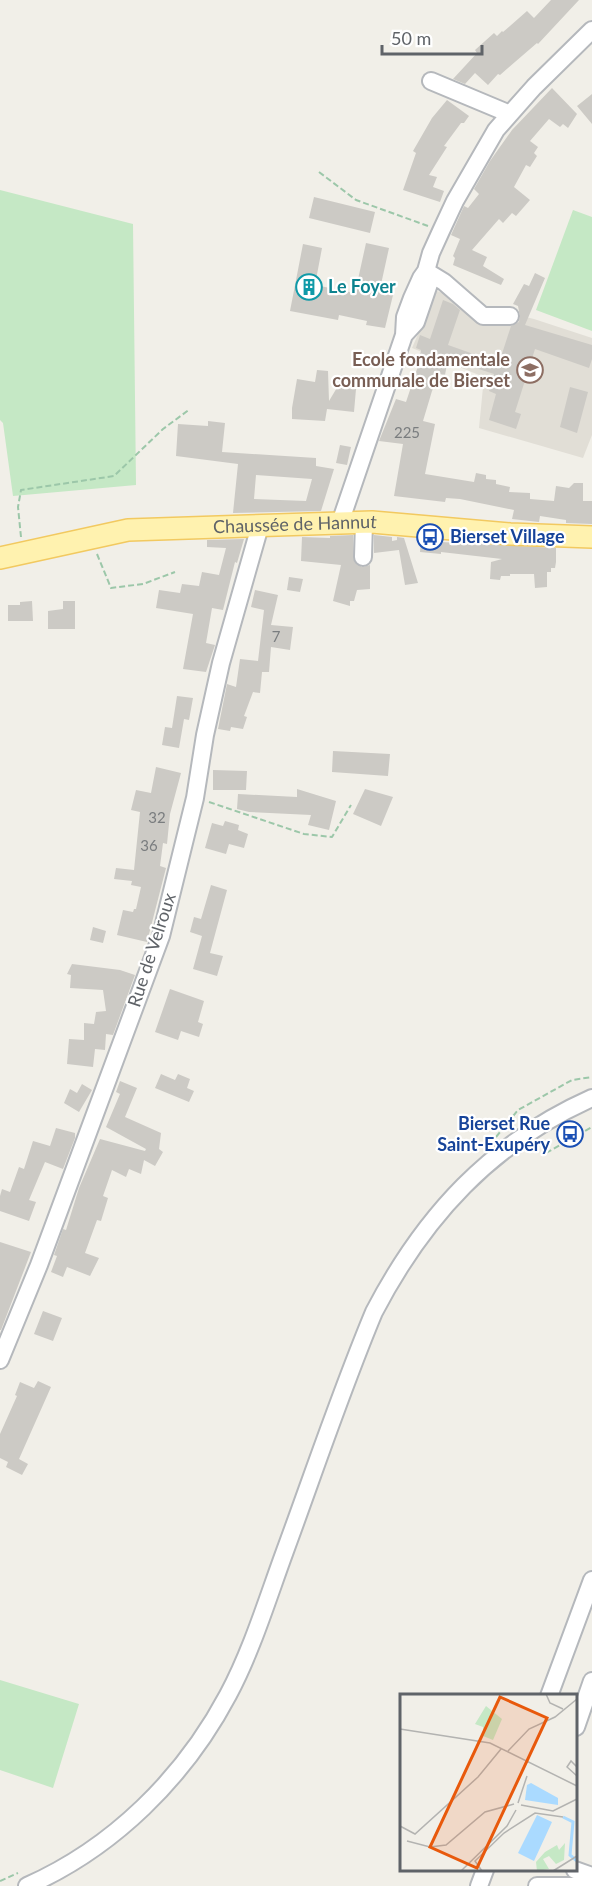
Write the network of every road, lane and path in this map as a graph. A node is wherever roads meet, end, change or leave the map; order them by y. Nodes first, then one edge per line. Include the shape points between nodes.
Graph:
1 (592, 30) edge
2 (431, 81) dead end
3 (510, 114) junction
4 (319, 172) dead end
5 (441, 231) junction
6 (426, 272) junction
7 (510, 316) dead end
8 (190, 409) dead end
9 (364, 522) junction
10 (340, 523) junction
11 (260, 526) junction
12 (592, 537) edge
13 (90, 538) junction
14 (23, 552) junction
15 (363, 557) dead end
16 (0, 558) edge
17 (175, 572) dead end
18 (195, 798) junction
19 (351, 805) dead end
20 (592, 1098) edge
21 (592, 1127) edge
22 (546, 1153) dead end
23 (0, 1360) edge
24 (592, 1580) edge
25 (592, 1682) edge
26 (549, 1694) edge
27 (577, 1724) edge
28 (577, 1870) edge
29 (484, 1871) edge
30 (592, 1876) edge
31 (27, 1886) edge
32 (479, 1886) edge
33 (537, 1886) edge
34 (592, 1886) edge

1 - 3 street
2 - 3 street
3 - 5 street via 496,130 454,201
4 - 5 path via 356,200
5 - 6 street
6 - 7 street via 444,282 483,316
6 - 10 street via 405,317 404,335
8 - 14 path via 163,429 114,477 21,490 18,507
9 - 10 main road, Chaussée de Hannut
9 - 12 main road, Chaussée de Hannut
9 - 15 street
10 - 11 main road, Chaussée de Hannut
11 - 13 main road, Chaussée de Hannut via 128,530
11 - 18 street, Rue de Velroux via 221,663
13 - 14 main road, Chaussée de Hannut
13 - 17 path via 111,588 143,584
14 - 16 main road, Chaussée de Hannut
18 - 19 path via 304,834 332,837
18 - 23 street, Rue de Velroux via 161,936
20 - 31 street via 548,1120 491,1161 420,1234 370,1321 247,1653 218,1714 189,1757 138,1812 80,1857
21 - 22 path
24 - 26 street
25 - 27 street
28 - 30 street
29 - 32 street
33 - 34 street

